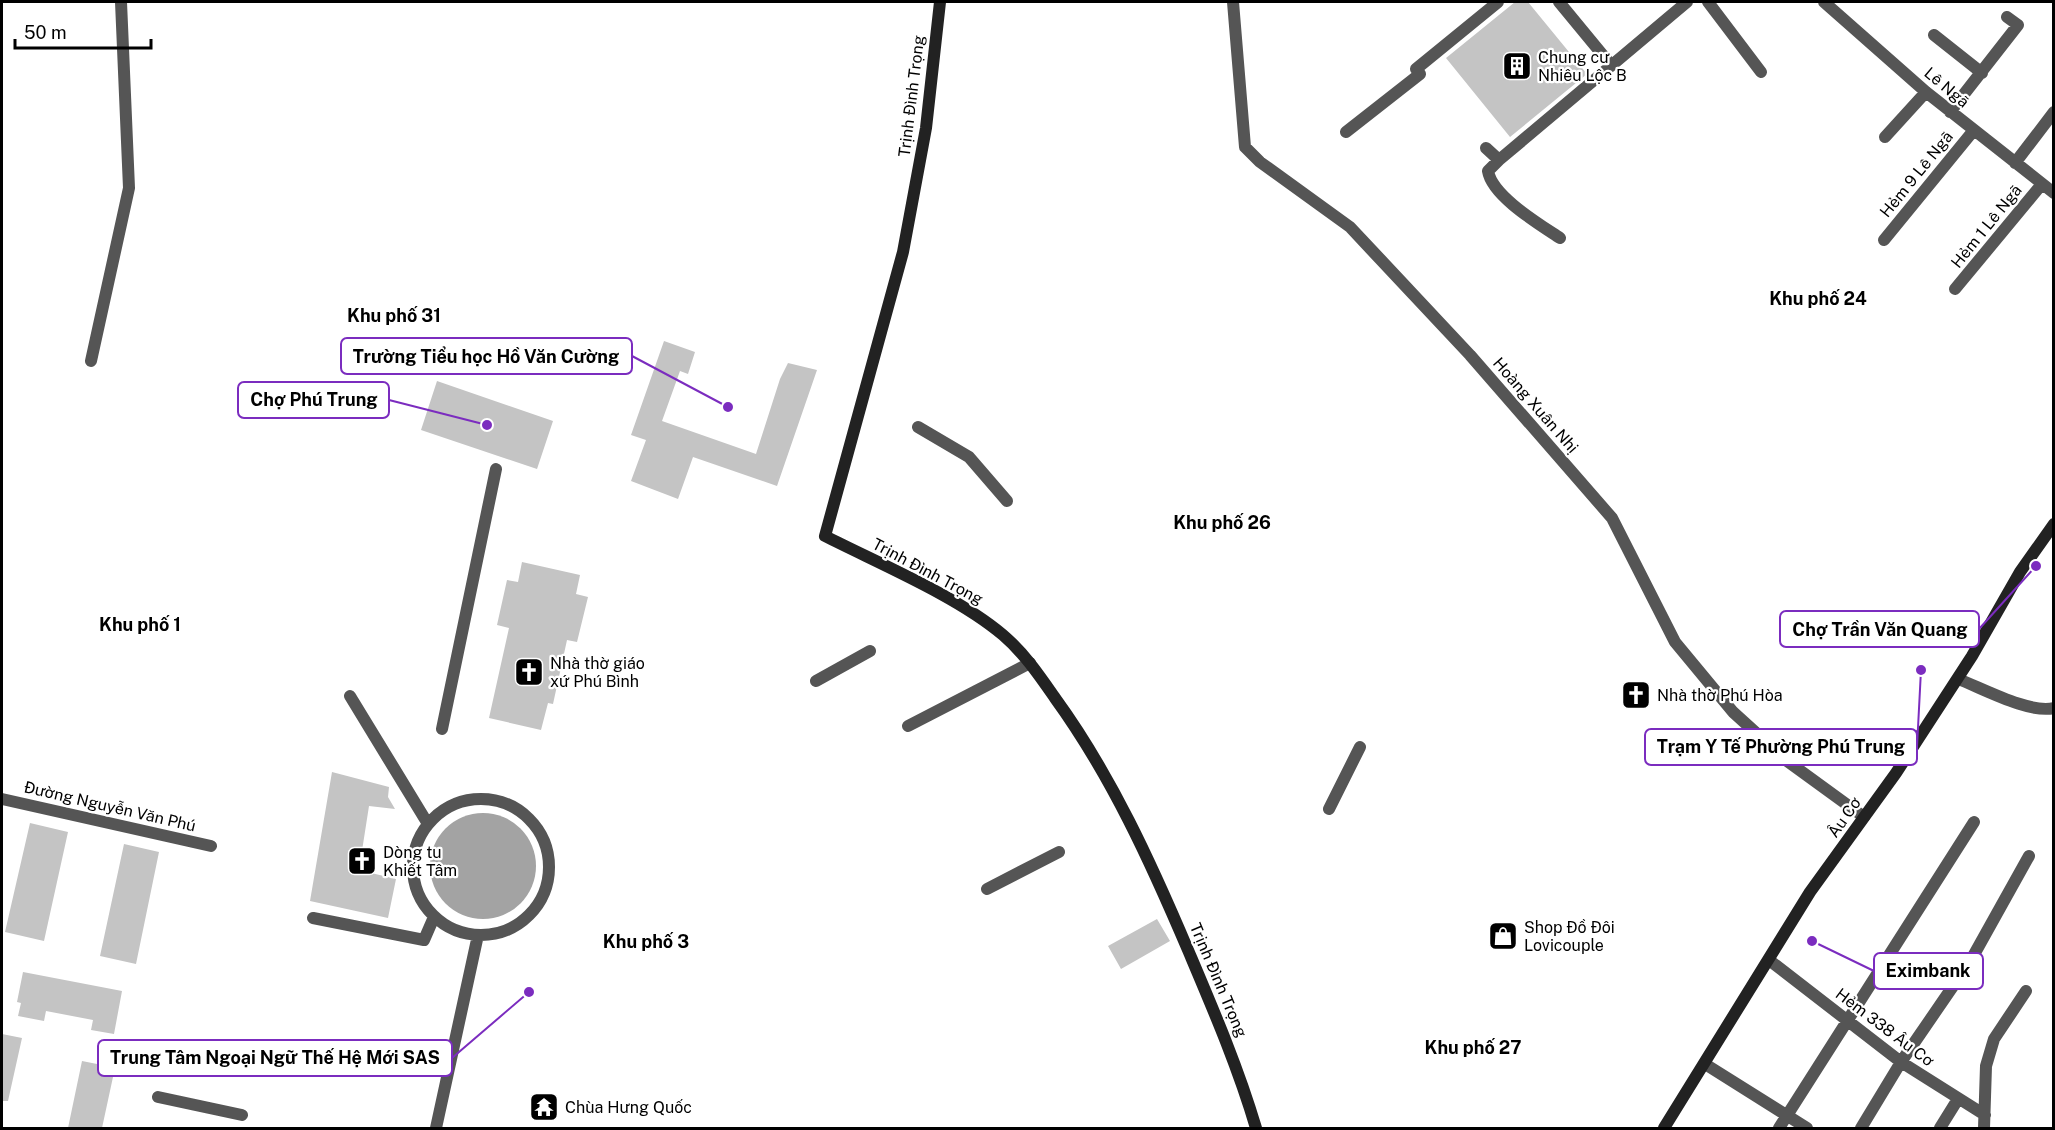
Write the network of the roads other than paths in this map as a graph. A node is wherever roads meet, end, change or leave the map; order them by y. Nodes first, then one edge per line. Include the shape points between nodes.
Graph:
1 (121, 2) edge
2 (940, 2) edge
3 (1233, 2) edge
4 (1498, 2) edge
5 (1560, 2) edge
6 (1687, 2) edge
7 (1708, 2) edge
8 (1830, 4) edge
9 (2007, 18) dead end
10 (1934, 35) dead end
11 (1611, 65) junction
12 (1761, 72) dead end
13 (1982, 73) junction
14 (1926, 92) junction
15 (1950, 112) junction
16 (2054, 112) edge
17 (1974, 130) junction
18 (1346, 132) dead end
19 (1885, 137) dead end
20 (1486, 148) dead end
21 (1499, 160) junction
22 (2015, 163) junction
23 (2042, 184) junction
24 (2054, 193) edge
25 (1560, 238) dead end
26 (1884, 240) dead end
27 (1955, 290) dead end
28 (92, 362) dead end
29 (918, 427) dead end
30 (496, 469) dead end
31 (1007, 501) dead end
32 (2054, 524) edge
33 (870, 651) dead end
34 (1030, 663) junction
35 (1958, 679) junction
36 (816, 681) dead end
37 (350, 696) dead end
38 (2054, 708) edge
39 (908, 726) dead end
40 (442, 729) dead end
41 (1360, 747) dead end
42 (2, 799) edge
43 (1329, 809) dead end
44 (1864, 817) junction
45 (1974, 822) dead end
46 (428, 824) junction
47 (212, 846) dead end
48 (1059, 852) dead end
49 (2029, 856) dead end
50 (987, 889) dead end
51 (434, 916) junction
52 (313, 918) dead end
53 (478, 935) junction
54 (1769, 960) junction
55 (2026, 991) dead end
56 (1847, 1020) junction
57 (1901, 1062) junction
58 (1705, 1064) junction
59 (158, 1097) dead end
60 (1958, 1099) junction
61 (242, 1115) dead end
62 (1787, 1115) junction
63 (1985, 1115) junction
64 (436, 1128) edge
65 (1256, 1128) edge
66 (1664, 1128) edge
67 (1779, 1128) edge
68 (1807, 1128) edge
69 (1861, 1128) edge
70 (1940, 1128) edge
71 (1984, 1128) edge

1 - 28 street via 129,188
2 - 34 street, Trịnh Đình Trọng via 926,128 901,263 825,536 972,612
3 - 44 street, Hoàng Xuân Nhị via 1245,147 1350,227 1470,355 1612,518 1675,642 1733,712 1787,761
4 - 18 street
5 - 11 street
6 - 11 street
7 - 12 street
8 - 14 street, Lê Ngã
9 - 13 street via 2018,26
10 - 13 street
11 - 21 street
13 - 15 street
14 - 15 street, Lê Ngã
14 - 19 street
15 - 17 street, Lê Ngã
16 - 22 street
17 - 22 street, Lê Ngã
17 - 26 street, Hẻm 9 Lê Ngã
20 - 21 street
21 - 25 street via 1488,171 1490,179 1522,213
22 - 23 street, Lê Ngã
23 - 24 street, Lê Ngã
23 - 27 street, Hẻm 1 Lê Ngã
29 - 31 street via 969,457
30 - 40 street
32 - 35 street, Âu Cơ via 2020,572
33 - 36 street
34 - 39 street
34 - 65 street, Trịnh Đình Trọng via 1105,774 1160,882 1235,1061
35 - 38 street via 2019,703 2045,710
35 - 44 street, Âu Cơ
37 - 46 street
41 - 43 street
42 - 47 street, Đường Nguyễn Văn Phú
44 - 54 street, Âu Cơ via 1810,892
45 - 56 street
46 - 51 street via 417,841 413,861 418,891
46 - 53 street via 454,804 487,799 518,810 541,834 548,864 543,894 532,912 517,925 498,933
48 - 50 street
49 - 57 street via 1971,960
51 - 52 street via 424,940
51 - 53 street via 447,926
53 - 64 street
54 - 56 street, Hẻm 338 Âu Cơ
54 - 58 street, Âu Cơ
55 - 63 street via 1991,1048 1986,1066
56 - 57 street, Hẻm 338 Âu Cơ
56 - 62 street
57 - 60 street, Hẻm 338 Âu Cơ
57 - 69 street
58 - 62 street
58 - 66 street, Âu Cơ
59 - 61 street
60 - 63 street, Hẻm 338 Âu Cơ
60 - 70 street
62 - 67 street
62 - 68 street
63 - 71 street

